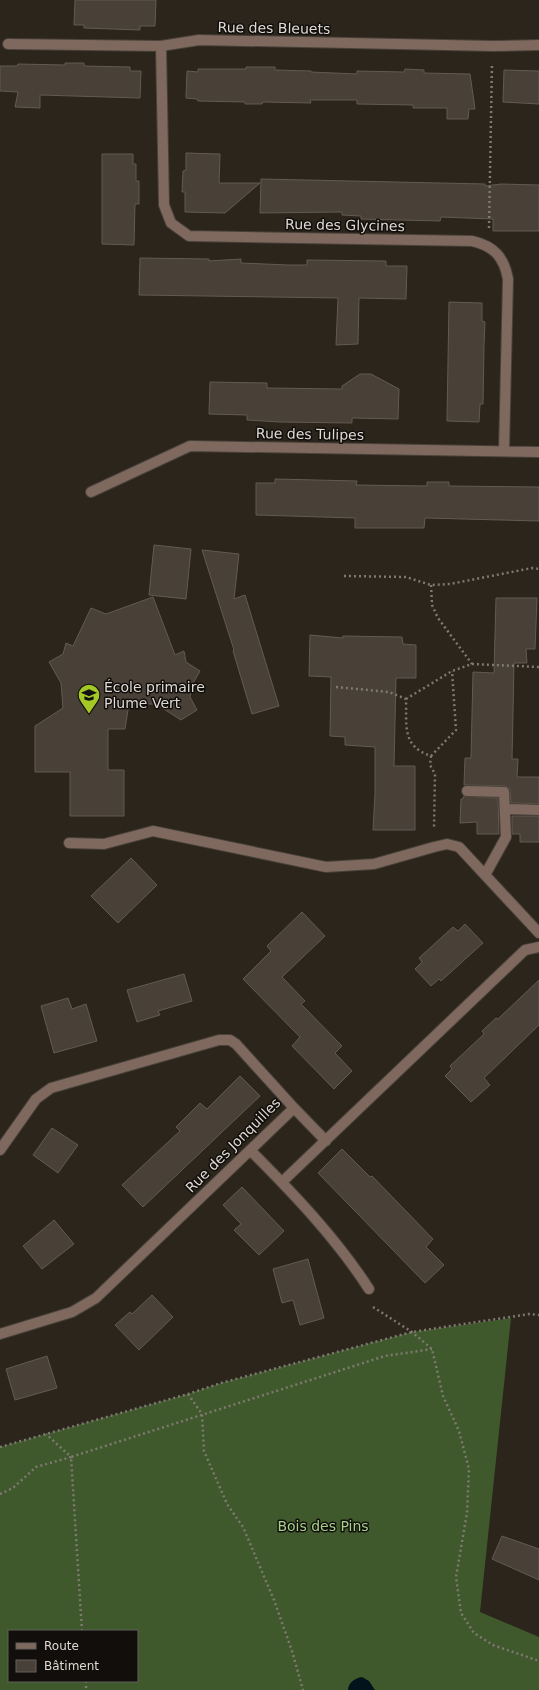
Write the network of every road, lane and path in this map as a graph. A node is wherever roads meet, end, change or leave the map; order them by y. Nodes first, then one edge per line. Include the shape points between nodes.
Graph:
1 (8, 44) dead end
2 (539, 45) edge
3 (161, 46) junction
4 (493, 46) junction
5 (486, 246) junction
6 (504, 451) junction
7 (539, 452) edge
8 (91, 492) dead end
9 (539, 568) edge
10 (344, 576) dead end
11 (431, 586) junction
12 (472, 664) junction
13 (539, 667) edge
14 (452, 671) junction
15 (336, 687) dead end
16 (406, 699) junction
17 (431, 756) junction
18 (467, 791) dead end
19 (505, 810) junction
20 (539, 810) edge
21 (69, 843) dead end
22 (434, 846) junction
23 (485, 875) junction
24 (539, 933) edge
25 (539, 947) edge
26 (294, 1108) junction
27 (326, 1141) junction
28 (0, 1150) edge
29 (250, 1150) junction
30 (282, 1182) junction
31 (369, 1289) joint
32 (539, 1316) edge
33 (412, 1332) junction
34 (0, 1334) edge
35 (432, 1349) junction
36 (188, 1394) junction
37 (202, 1414) junction
38 (46, 1434) junction
39 (0, 1447) edge
40 (71, 1457) junction
41 (0, 1494) edge
42 (82, 1630) edge
43 (539, 1661) edge
44 (302, 1690) edge

1 - 3 street, Rue des Bleuets
2 - 4 street, Rue des Bleuets
3 - 4 street, Rue des Bleuets via 199,40
3 - 5 street, Rue des Glycines via 164,205 171,223 189,236 466,241 479,242
4 - 5 path via 490,213
5 - 6 street, Rue des Glycines via 500,256 506,266 508,279
6 - 7 street, Rue des Tulipes
6 - 8 street, Rue des Tulipes via 190,446
9 - 11 path
10 - 11 path via 406,577
11 - 12 path via 432,605 438,618
12 - 13 path
12 - 14 path
14 - 16 path
14 - 17 path via 456,730
15 - 16 path via 389,692
16 - 17 path via 407,734 411,745
17 - 22 path via 430,765 435,774
18 - 19 street via 504,792
19 - 20 street
19 - 23 street via 506,837
21 - 22 street via 104,844 153,831 326,867 374,864
22 - 23 street via 447,844 459,847
23 - 24 street
25 - 27 street via 525,950
26 - 27 street
26 - 28 street, Rue des Jonquilles via 236,1044 230,1040 219,1040 51,1088 36,1099
26 - 29 street, Rue des Jonquilles
27 - 30 street
29 - 30 street
29 - 34 street, Rue des Jonquilles via 96,1298 72,1312
30 - 31 street via 351,1261
31 - 33 path via 368,1304
32 - 33 path via 529,1314
33 - 35 path
33 - 36 path
35 - 37 path via 385,1356
35 - 43 path via 443,1396 459,1431 469,1469 467,1513 456,1577 461,1613 474,1633 493,1645
36 - 37 path
36 - 38 path
37 - 40 path
37 - 44 path via 204,1451 227,1504 243,1527 271,1593 292,1651
38 - 39 path
38 - 40 path
40 - 41 path via 36,1467 13,1488
40 - 42 path

